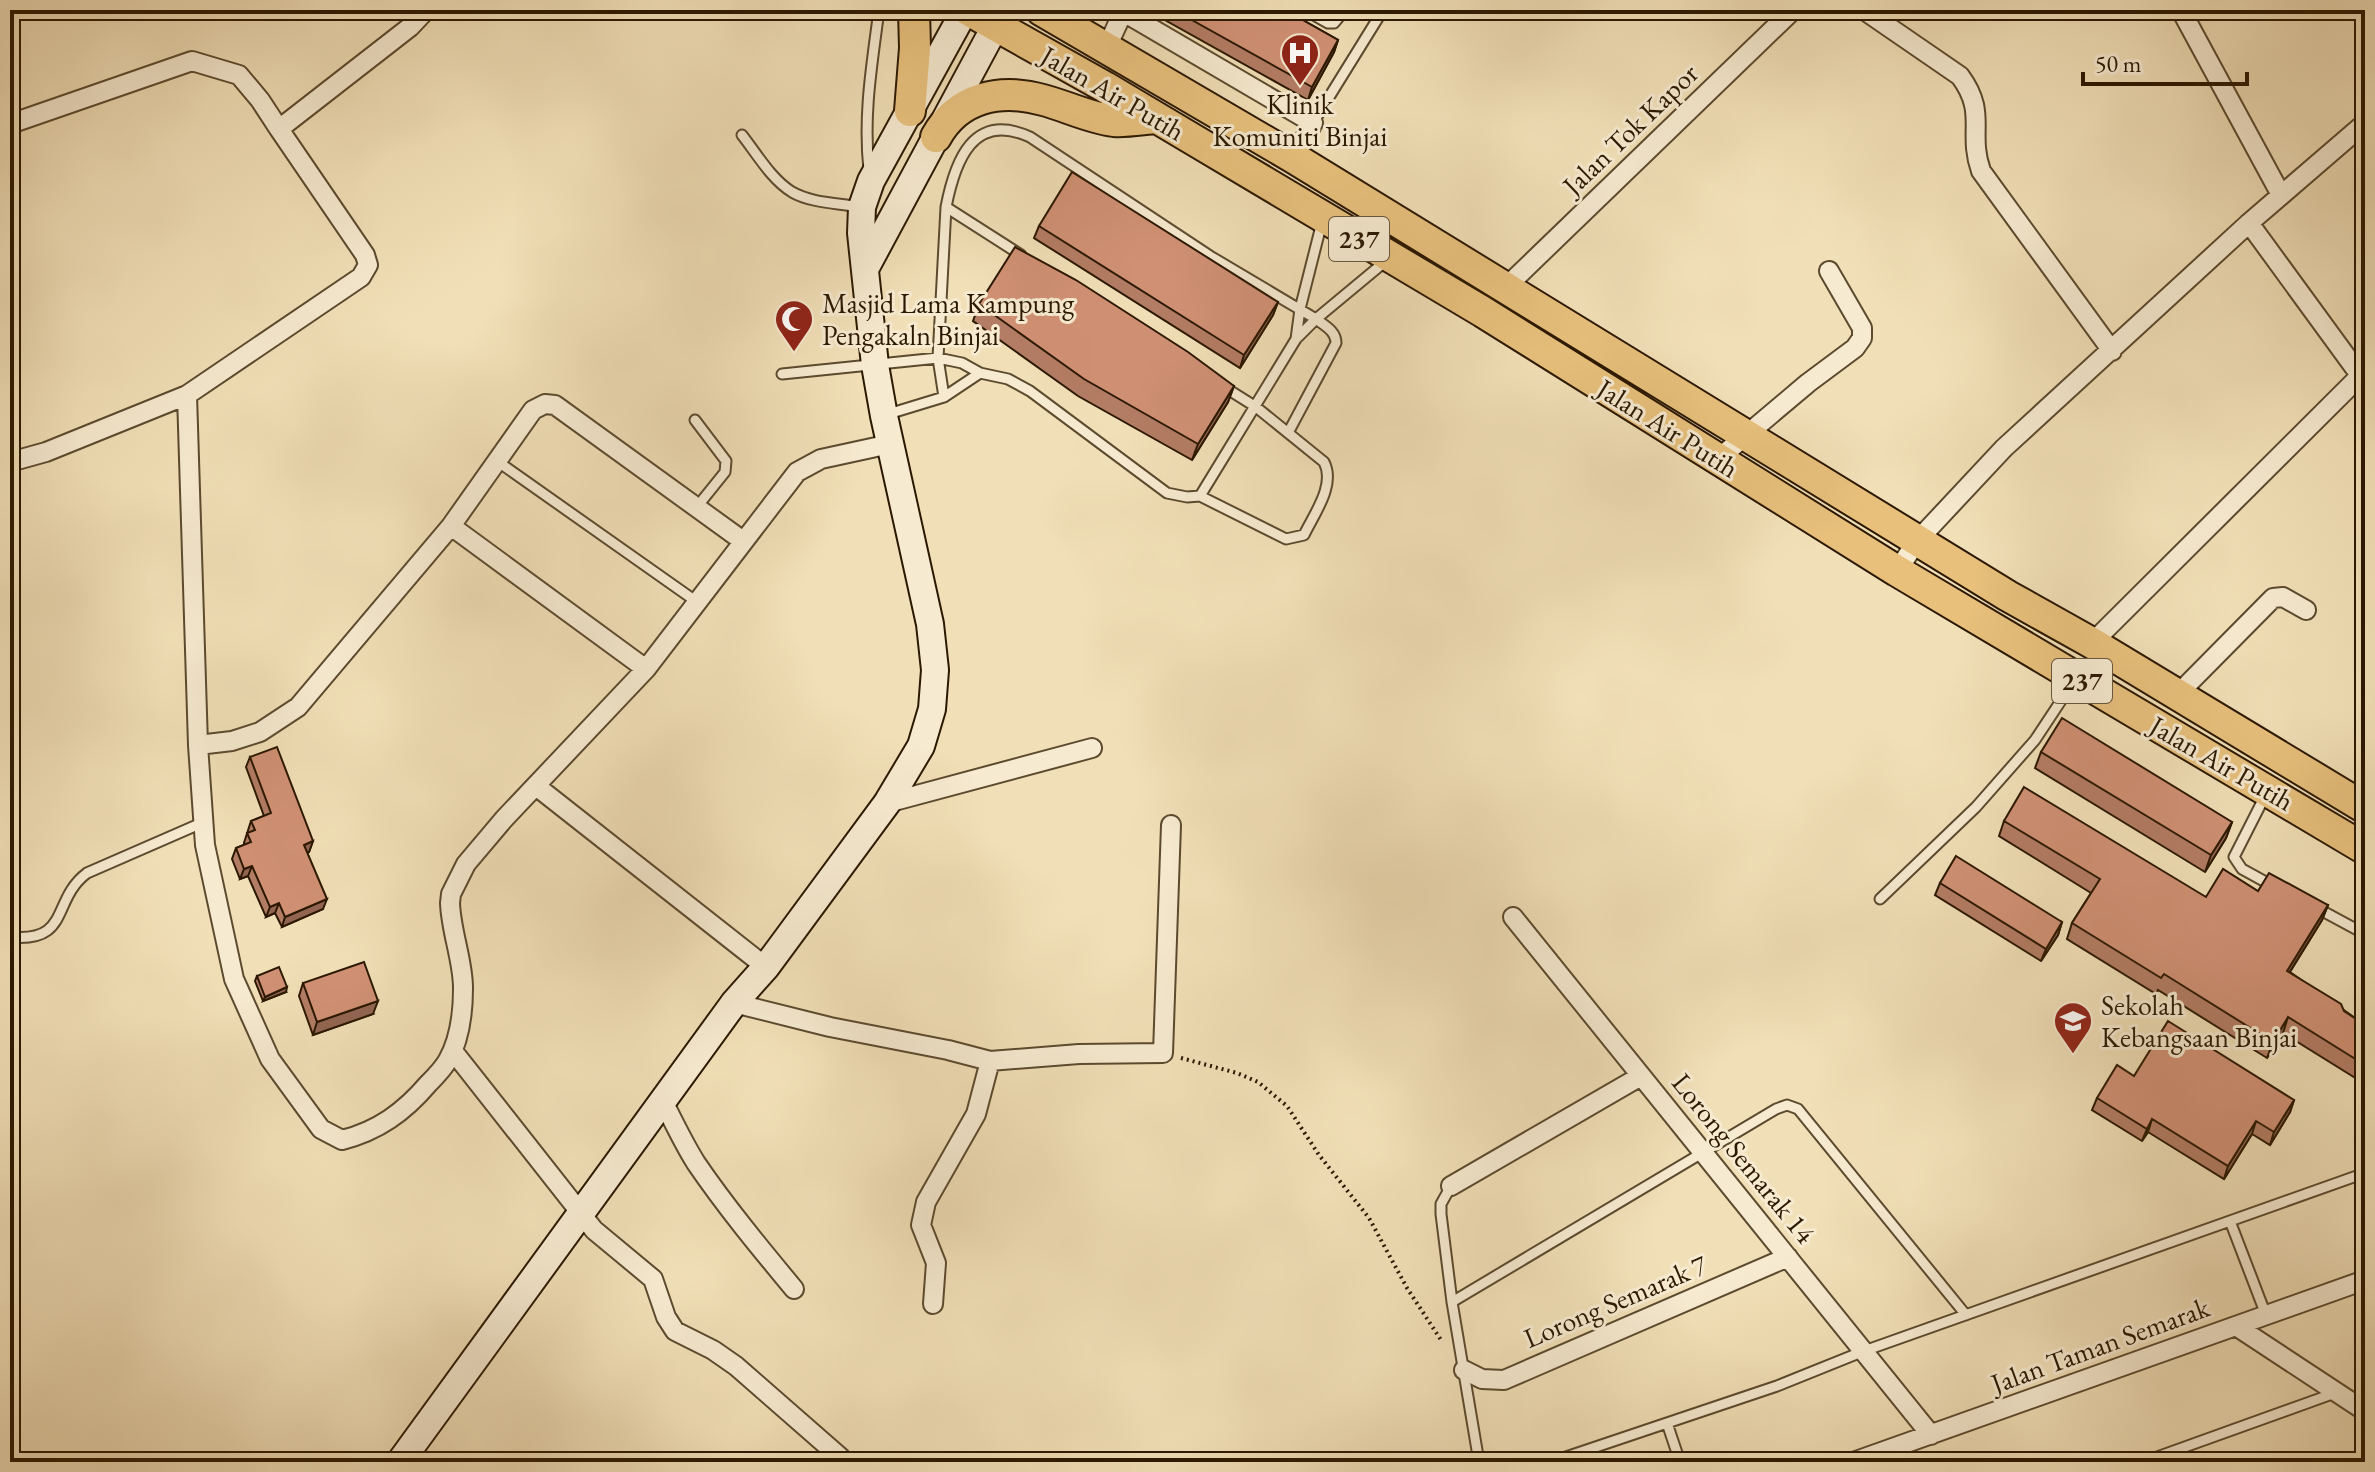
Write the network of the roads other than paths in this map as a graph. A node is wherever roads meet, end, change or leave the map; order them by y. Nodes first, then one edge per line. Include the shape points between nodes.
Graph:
1 (426, 10) edge
2 (879, 10) edge
3 (914, 10) edge
4 (967, 10) edge
5 (1041, 10) edge
6 (1122, 10) edge
7 (1305, 10) edge
8 (1345, 10) edge
9 (1383, 10) edge
10 (1793, 10) edge
11 (1864, 10) edge
12 (2183, 14) dead end
13 (1000, 18) edge
14 (1107, 47) junction
15 (910, 111) junction
16 (1157, 118) junction
17 (1313, 123) junction
18 (2365, 123) edge
19 (10, 124) edge
20 (279, 129) junction
21 (742, 135) dead end
22 (936, 137) junction
23 (1294, 158) junction
24 (871, 181) junction
25 (2281, 195) junction
26 (862, 207) junction
27 (946, 207) junction
28 (1323, 217) junction
29 (2249, 223) junction
30 (1024, 257) edge
31 (1390, 257) junction
32 (865, 269) junction
33 (1829, 271) dead end
34 (1505, 288) junction
35 (1300, 309) junction
36 (1316, 319) junction
37 (1296, 339) junction
38 (2112, 351) junction
39 (938, 358) junction
40 (875, 365) junction
41 (980, 373) junction
42 (782, 374) dead end
43 (2363, 379) edge
44 (1217, 382) edge
45 (187, 395) junction
46 (944, 397) junction
47 (1256, 407) junction
48 (884, 416) junction
49 (695, 420) dead end
50 (1288, 433) junction
51 (1746, 436) junction
52 (890, 444) junction
53 (1718, 459) junction
54 (497, 461) junction
55 (10, 462) edge
56 (1200, 496) junction
57 (696, 508) junction
58 (451, 526) junction
59 (743, 541) junction
60 (1917, 541) junction
61 (1897, 571) junction
62 (697, 602) junction
63 (2306, 610) dead end
64 (2092, 643) junction
65 (646, 669) junction
66 (2077, 677) junction
67 (2177, 695) junction
68 (198, 745) junction
69 (1092, 748) dead end
70 (536, 786) junction
71 (2268, 790) junction
72 (887, 803) junction
73 (2365, 808) edge
74 (204, 822) junction
75 (1171, 825) dead end
76 (2365, 849) edge
77 (2279, 889) edge
78 (1880, 899) dead end
79 (2304, 901) edge
80 (1513, 917) dead end
81 (2365, 934) edge
82 (10, 937) edge
83 (766, 967) junction
84 (734, 1003) junction
85 (453, 1051) junction
86 (990, 1061) junction
87 (1641, 1076) junction
88 (664, 1103) junction
89 (1704, 1153) junction
90 (2365, 1173) edge
91 (1451, 1186) joint
92 (582, 1215) junction
93 (2230, 1221) junction
94 (1788, 1257) junction
95 (2362, 1285) edge
96 (794, 1289) dead end
97 (1452, 1302) junction
98 (933, 1304) dead end
99 (1966, 1315) junction
100 (2267, 1315) junction
101 (2236, 1326) junction
102 (1864, 1351) junction
103 (1464, 1370) junction
104 (2335, 1393) junction
105 (2365, 1411) edge
106 (1667, 1423) junction
107 (1931, 1435) junction
108 (840, 1457) dead end
109 (401, 1461) edge
110 (1479, 1462) edge
111 (1551, 1462) edge
112 (1680, 1462) edge
113 (1853, 1462) edge
114 (2143, 1462) edge

1 - 20 street
2 - 24 lane via 867,104
3 - 15 main road
4 - 13 main road, Jalan Air Putih / 237
4 - 15 street
5 - 14 main road, Jalan Air Putih / 237
6 - 14 street
6 - 17 street
7 - 8 lane via 1334,23
9 - 17 lane
10 - 34 street, Jalan Tok Kapor
11 - 38 street via 1965,82 1975,99 1974,143 1981,171
12 - 25 street
13 - 16 main road, Jalan Air Putih / 237
13 - 22 street
14 - 23 main road, Jalan Air Putih / 237
15 - 24 street
16 - 22 main road via 1113,121 1038,98 1007,96 964,105
16 - 28 main road, Jalan Air Putih / 237
17 - 23 street
18 - 25 street
19 - 20 street via 192,61 239,75
20 - 45 street via 368,265 361,277
21 - 26 lane via 792,192
22 - 32 street
23 - 34 main road, Jalan Air Putih / 237
24 - 26 street
25 - 29 street
26 - 32 street
27 - 30 lane
27 - 35 lane via 957,167 973,140 1001,128 1014,130
27 - 39 lane
28 - 31 main road, Jalan Air Putih / 237
28 - 35 lane
29 - 38 street
29 - 43 street
31 - 36 lane
31 - 53 main road, Jalan Air Putih / 237
32 - 40 street
33 - 51 street via 1862,328 1862,338
34 - 51 main road, Jalan Air Putih / 237
35 - 36 lane
35 - 37 lane
36 - 37 lane
36 - 50 lane via 1332,331 1336,343
37 - 47 lane
38 - 60 street via 2004,448
39 - 40 lane
39 - 41 lane
39 - 46 lane
40 - 42 lane
40 - 48 street
41 - 46 lane
41 - 56 lane via 1030,391 1167,493
43 - 64 street
44 - 47 lane
45 - 55 street
45 - 68 street
46 - 48 lane
47 - 50 lane
47 - 56 lane
48 - 52 street
49 - 57 lane via 726,461 725,472
50 - 56 lane via 1329,471 1329,483 1304,535 1286,539
51 - 53 street
51 - 60 main road, Jalan Air Putih / 237
52 - 59 street via 809,464
52 - 72 street via 930,624 935,670 932,709 921,746
53 - 61 main road, Jalan Air Putih / 237
54 - 57 street via 533,410 555,405
54 - 58 street
54 - 62 lane
57 - 59 street
58 - 65 street
58 - 68 street via 298,707 260,732
59 - 62 street
60 - 61 street
60 - 64 main road, Jalan Air Putih / 237
61 - 66 main road, Jalan Air Putih / 237
62 - 65 street
63 - 67 street via 2283,597 2273,598
64 - 67 main road, Jalan Air Putih / 237
65 - 70 street
66 - 71 main road, Jalan Air Putih / 237
66 - 78 lane via 2035,740 1976,807
67 - 73 main road, Jalan Air Putih / 237
68 - 74 street
69 - 72 street
70 - 83 street
70 - 85 street via 466,864 451,894 463,988
71 - 76 main road, Jalan Air Putih / 237
71 - 77 lane via 2234,857 2242,869
72 - 83 street
74 - 82 lane via 87,873 49,931 32,939
74 - 85 street via 234,979 270,1059 321,1129 342,1140 376,1129 411,1103
75 - 86 street via 1163,1053
79 - 81 lane
80 - 87 street, Lorong Semarak 14
83 - 84 street
84 - 86 street
84 - 88 street
85 - 92 street
86 - 98 street via 976,1114 926,1202 921,1225 936,1263
87 - 89 street, Lorong Semarak 14
87 - 91 street
88 - 92 street
88 - 96 street via 730,1211
89 - 94 street, Lorong Semarak 14
89 - 97 lane
89 - 99 lane via 1776,1109 1798,1109
90 - 93 lane
91 - 97 lane via 1441,1214
92 - 108 street via 653,1279 675,1331 736,1366
92 - 109 street
93 - 99 lane
93 - 100 lane
94 - 102 street, Lorong Semarak 14
94 - 103 street, Lorong Semarak 7 via 1504,1380 1482,1379
95 - 100 street, Jalan Taman Semarak
97 - 103 lane
99 - 102 lane
100 - 101 street, Jalan Taman Semarak
101 - 104 street
101 - 107 street, Jalan Taman Semarak
102 - 106 lane
102 - 107 street, Lorong Semarak 14
103 - 110 lane
104 - 105 street
104 - 114 lane
106 - 111 lane
106 - 112 lane
107 - 113 street, Jalan Taman Semarak

